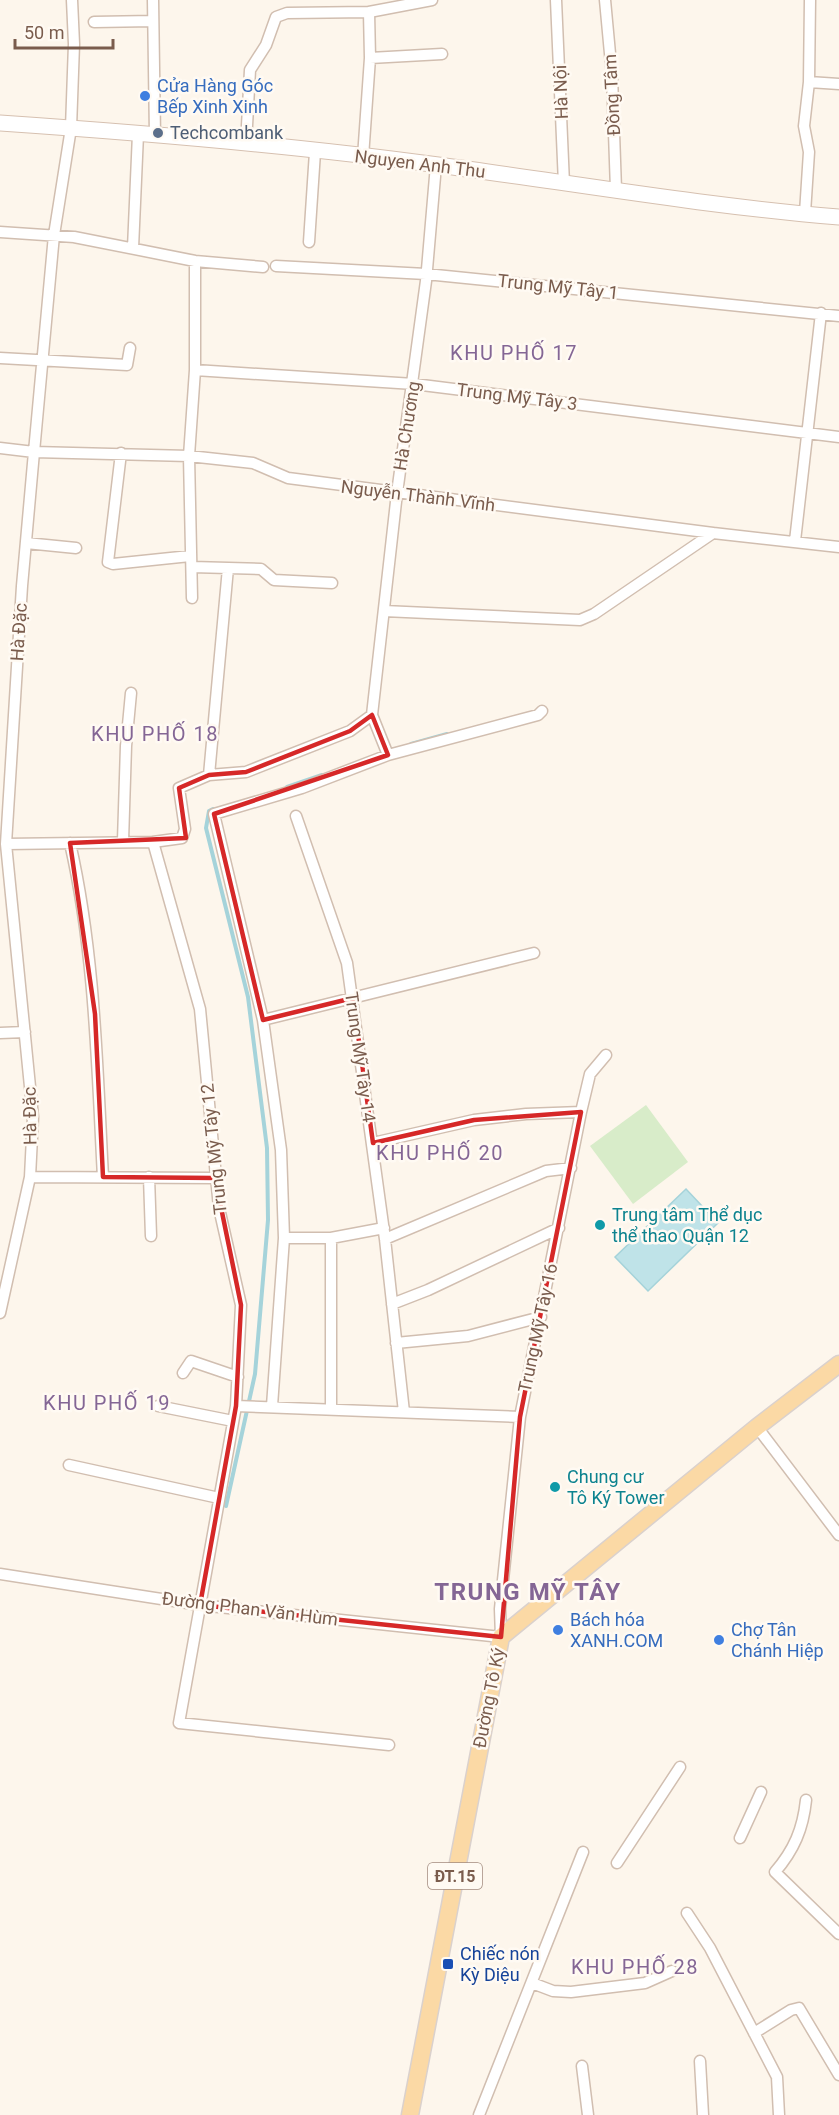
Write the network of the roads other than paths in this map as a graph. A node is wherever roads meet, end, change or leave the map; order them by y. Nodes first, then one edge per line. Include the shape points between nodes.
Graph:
1 (72, 0) edge
2 (153, 0) edge
3 (432, 0) edge
4 (556, 0) edge
5 (605, 0) edge
6 (810, 0) edge
7 (369, 12) junction
8 (153, 21) junction
9 (94, 22) dead end
10 (442, 54) dead end
11 (369, 58) junction
12 (809, 82) junction
13 (839, 84) edge
14 (0, 123) edge
15 (71, 128) junction
16 (138, 134) junction
17 (155, 136) junction
18 (246, 144) junction
19 (315, 152) junction
20 (363, 157) junction
21 (436, 165) junction
22 (564, 184) junction
23 (616, 190) junction
24 (805, 213) junction
25 (839, 217) edge
26 (0, 232) edge
27 (54, 235) junction
28 (309, 242) dead end
29 (133, 249) junction
30 (195, 261) junction
31 (276, 266) dead end
32 (263, 267) dead end
33 (426, 274) junction
34 (821, 313) junction
35 (839, 316) edge
36 (130, 348) dead end
37 (0, 358) edge
38 (43, 361) junction
39 (195, 370) junction
40 (414, 384) junction
41 (806, 433) junction
42 (839, 437) edge
43 (0, 448) edge
44 (34, 452) junction
45 (121, 453) junction
46 (189, 456) junction
47 (397, 493) junction
48 (713, 533) junction
49 (795, 541) junction
50 (26, 543) junction
51 (839, 547) edge
52 (76, 548) dead end
53 (191, 562) junction
54 (228, 568) junction
55 (332, 583) dead end
56 (192, 598) dead end
57 (384, 611) junction
58 (131, 693) dead end
59 (542, 711) dead end
60 (372, 715) junction
61 (388, 755) junction
62 (209, 776) junction
63 (4, 808) edge
64 (296, 816) dead end
65 (123, 841) junction
66 (153, 842) junction
67 (70, 843) junction
68 (6, 844) junction
69 (534, 953) dead end
70 (353, 998) junction
71 (263, 1020) junction
72 (25, 1032) junction
73 (0, 1033) edge
74 (606, 1055) dead end
75 (581, 1112) junction
76 (373, 1143) junction
77 (571, 1168) junction
78 (30, 1177) junction
79 (103, 1177) junction
80 (148, 1177) junction
81 (215, 1178) junction
82 (559, 1228) junction
83 (384, 1233) junction
84 (151, 1236) dead end
85 (284, 1238) junction
86 (331, 1238) junction
87 (5, 1261) edge
88 (392, 1304) junction
89 (0, 1313) edge
90 (541, 1317) junction
91 (396, 1343) junction
92 (838, 1367) edge
93 (183, 1373) dead end
94 (238, 1377) junction
95 (158, 1406) dead end
96 (239, 1406) junction
97 (272, 1406) junction
98 (331, 1409) junction
99 (404, 1412) junction
100 (520, 1417) junction
101 (233, 1421) junction
102 (757, 1427) junction
103 (69, 1465) dead end
104 (219, 1498) junction
105 (839, 1535) edge
106 (0, 1574) edge
107 (200, 1605) junction
108 (501, 1637) junction
109 (389, 1745) dead end
110 (680, 1767) dead end
111 (761, 1792) dead end
112 (806, 1800) dead end
113 (740, 1838) dead end
114 (583, 1852) dead end
115 (617, 1863) dead end
116 (687, 1913) dead end
117 (839, 1934) edge
118 (672, 1971) dead end
119 (532, 1983) junction
120 (754, 2032) junction
121 (700, 2061) dead end
122 (582, 2066) dead end
123 (839, 2074) edge
124 (410, 2115) edge
125 (479, 2115) edge
126 (588, 2115) edge
127 (704, 2115) edge
128 (779, 2115) edge

1 - 15 street, Hà Đặc
2 - 8 street
3 - 7 street
4 - 22 street, Hà Nội
5 - 23 street, Đồng Tâm
6 - 12 street
7 - 11 street
7 - 18 street via 276,16 266,45 250,70
8 - 9 street
8 - 17 street
10 - 11 street
11 - 20 street
12 - 13 street
12 - 24 street
14 - 15 main road, Nguyen Anh Thu
15 - 16 main road, Nguyen Anh Thu
15 - 27 street, Hà Đặc
16 - 17 main road, Nguyen Anh Thu
16 - 29 street
17 - 18 main road, Nguyen Anh Thu
18 - 19 main road, Nguyen Anh Thu
19 - 20 main road, Nguyen Anh Thu
19 - 28 street
20 - 21 main road, Nguyen Anh Thu
21 - 22 main road, Nguyen Anh Thu
21 - 33 street, Hà Chương
22 - 23 main road, Nguyen Anh Thu
23 - 24 main road, Nguyen Anh Thu
24 - 25 main road, Nguyen Anh Thu
26 - 27 street
27 - 29 street
27 - 38 street, Hà Đặc
29 - 30 street
30 - 32 street
30 - 39 street
31 - 33 street, Trung Mỹ Tây 1
33 - 34 street, Trung Mỹ Tây 1
33 - 40 street, Hà Chương
34 - 35 street, Trung Mỹ Tây 1
34 - 41 street
36 - 38 street via 127,365
37 - 38 street
38 - 44 street, Hà Đặc
39 - 40 street, Trung Mỹ Tây 3
39 - 46 street
40 - 41 street, Trung Mỹ Tây 3
40 - 47 street, Hà Chương
41 - 42 street, Trung Mỹ Tây 3
41 - 49 street
43 - 44 street, Nguyễn Thành Vĩnh
44 - 45 street, Nguyễn Thành Vĩnh
44 - 50 street, Hà Đặc
45 - 46 street, Nguyễn Thành Vĩnh
45 - 53 street via 108,562
46 - 47 street, Nguyễn Thành Vĩnh via 253,463 288,478
46 - 53 street
47 - 48 street, Nguyễn Thành Vĩnh
47 - 57 street, Hà Chương
48 - 49 street, Nguyễn Thành Vĩnh
48 - 57 street via 580,620
49 - 51 street, Nguyễn Thành Vĩnh
50 - 52 street
50 - 63 street, Hà Đặc
53 - 54 street
53 - 56 street
54 - 55 street via 261,569 274,580
54 - 62 street
57 - 60 street, Hà Chương
58 - 65 street
59 - 61 street
60 - 61 street, Hà Chương
60 - 62 street via 350,731 246,772
61 - 71 street via 302,788 214,814
62 - 66 street via 179,788 185,829 182,838
63 - 68 street, Hà Đặc
64 - 70 street, Trung Mỹ Tây 14 via 347,963
65 - 66 street
65 - 67 street
66 - 81 street, Trung Mỹ Tây 12 via 200,1009
67 - 68 street
67 - 79 street via 81,891 95,1014
68 - 72 street, Hà Đặc
69 - 70 street
70 - 71 street
70 - 76 street, Trung Mỹ Tây 14
71 - 85 street via 281,1150
72 - 73 street
72 - 78 street, Hà Đặc via 33,1117
74 - 75 street, Trung Mỹ Tây 16 via 590,1074
75 - 76 street via 474,1120
75 - 77 street, Trung Mỹ Tây 16
76 - 83 street, Trung Mỹ Tây 14
77 - 82 street, Trung Mỹ Tây 16
77 - 83 street via 546,1171
78 - 79 street
78 - 87 street, Hà Đặc
79 - 80 street
80 - 81 street
80 - 84 street
81 - 94 street, Trung Mỹ Tây 12 via 241,1305
82 - 88 street
82 - 90 street, Trung Mỹ Tây 16
83 - 86 street
83 - 88 street, Trung Mỹ Tây 14
85 - 86 street
85 - 97 street
86 - 98 street
87 - 89 street, Hà Đặc
88 - 91 street, Trung Mỹ Tây 14
90 - 91 street via 468,1336
90 - 100 street, Trung Mỹ Tây 16
91 - 99 street, Trung Mỹ Tây 14
92 - 102 main road, Đường Tô Ký
93 - 94 street via 191,1361
94 - 96 street, Trung Mỹ Tây 12
95 - 101 street
96 - 97 street
96 - 101 street, Trung Mỹ Tây 12
97 - 98 street
98 - 99 street
99 - 100 street
100 - 108 street, Trung Mỹ Tây 16 via 500,1609
101 - 104 street, Trung Mỹ Tây 12
102 - 105 street
102 - 108 main road, Đường Tô Ký
103 - 104 street
104 - 107 street, Trung Mỹ Tây 12
106 - 107 street, Đường Phan Văn Hùm
107 - 108 street, Đường Phan Văn Hùm
107 - 109 street, Trung Mỹ Tây 12 via 179,1723
108 - 124 main road, Đường Tô Ký / ĐT.15
110 - 115 street
111 - 113 street
112 - 117 street via 795,1844 775,1872
114 - 119 street
116 - 120 street
118 - 119 street via 645,1983 571,1992 553,1991
119 - 125 street
120 - 123 street via 799,2008
120 - 128 street via 777,2078
121 - 127 street
122 - 126 street

